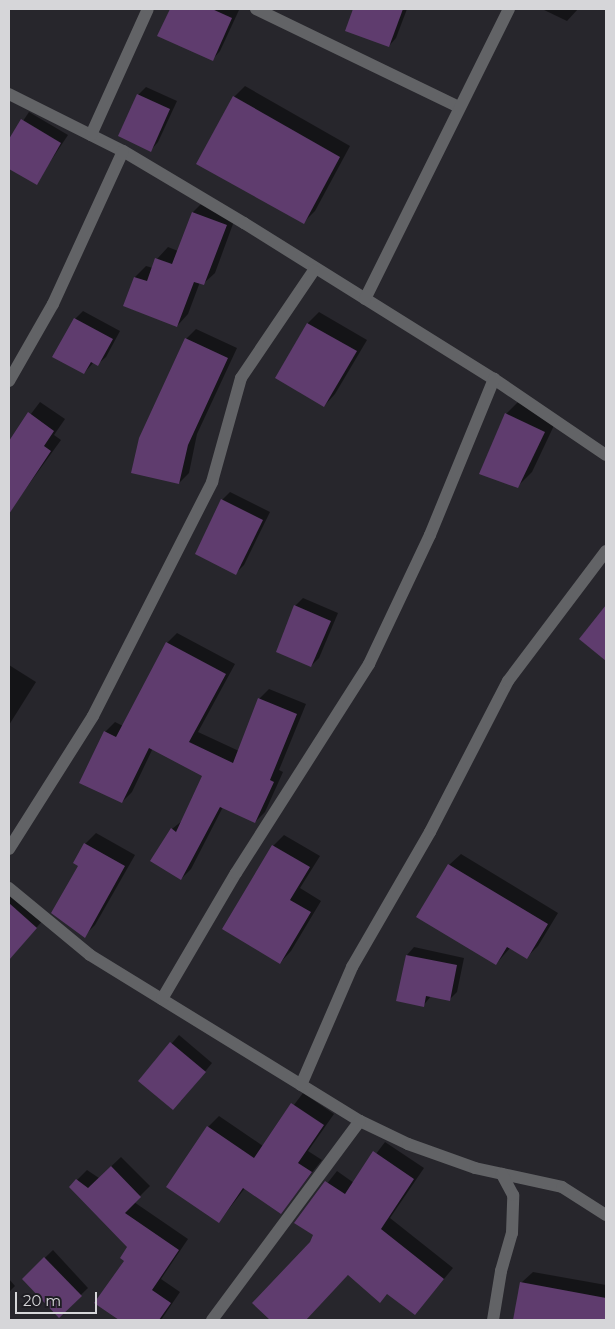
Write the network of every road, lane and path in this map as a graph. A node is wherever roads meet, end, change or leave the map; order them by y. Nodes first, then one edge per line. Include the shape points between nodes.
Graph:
1 (148, 9) edge
2 (256, 9) edge
3 (509, 9) edge
4 (9, 94) edge
5 (459, 107) junction
6 (91, 136) junction
7 (123, 151) junction
8 (314, 270) junction
9 (365, 299) junction
10 (494, 379) junction
11 (9, 381) edge
12 (606, 455) edge
13 (606, 551) edge
14 (9, 849) edge
15 (9, 888) edge
16 (162, 999) junction
17 (301, 1085) junction
18 (360, 1121) junction
19 (502, 1174) junction
20 (606, 1216) edge
21 (212, 1320) edge
22 (493, 1320) edge

1 - 6 street
2 - 5 street
3 - 5 street
4 - 6 street
5 - 9 street
6 - 7 street
7 - 8 street
7 - 11 street via 53,304
8 - 9 street
8 - 14 street via 241,378 212,482 93,716
9 - 10 street
10 - 12 street
10 - 16 street via 430,535 369,664 236,873
13 - 17 street via 508,681 430,832 352,967
15 - 16 street via 90,955
16 - 17 street
17 - 18 street
18 - 19 street via 408,1144
18 - 21 street
19 - 20 street via 562,1187
19 - 22 street via 513,1195 512,1233 501,1271

